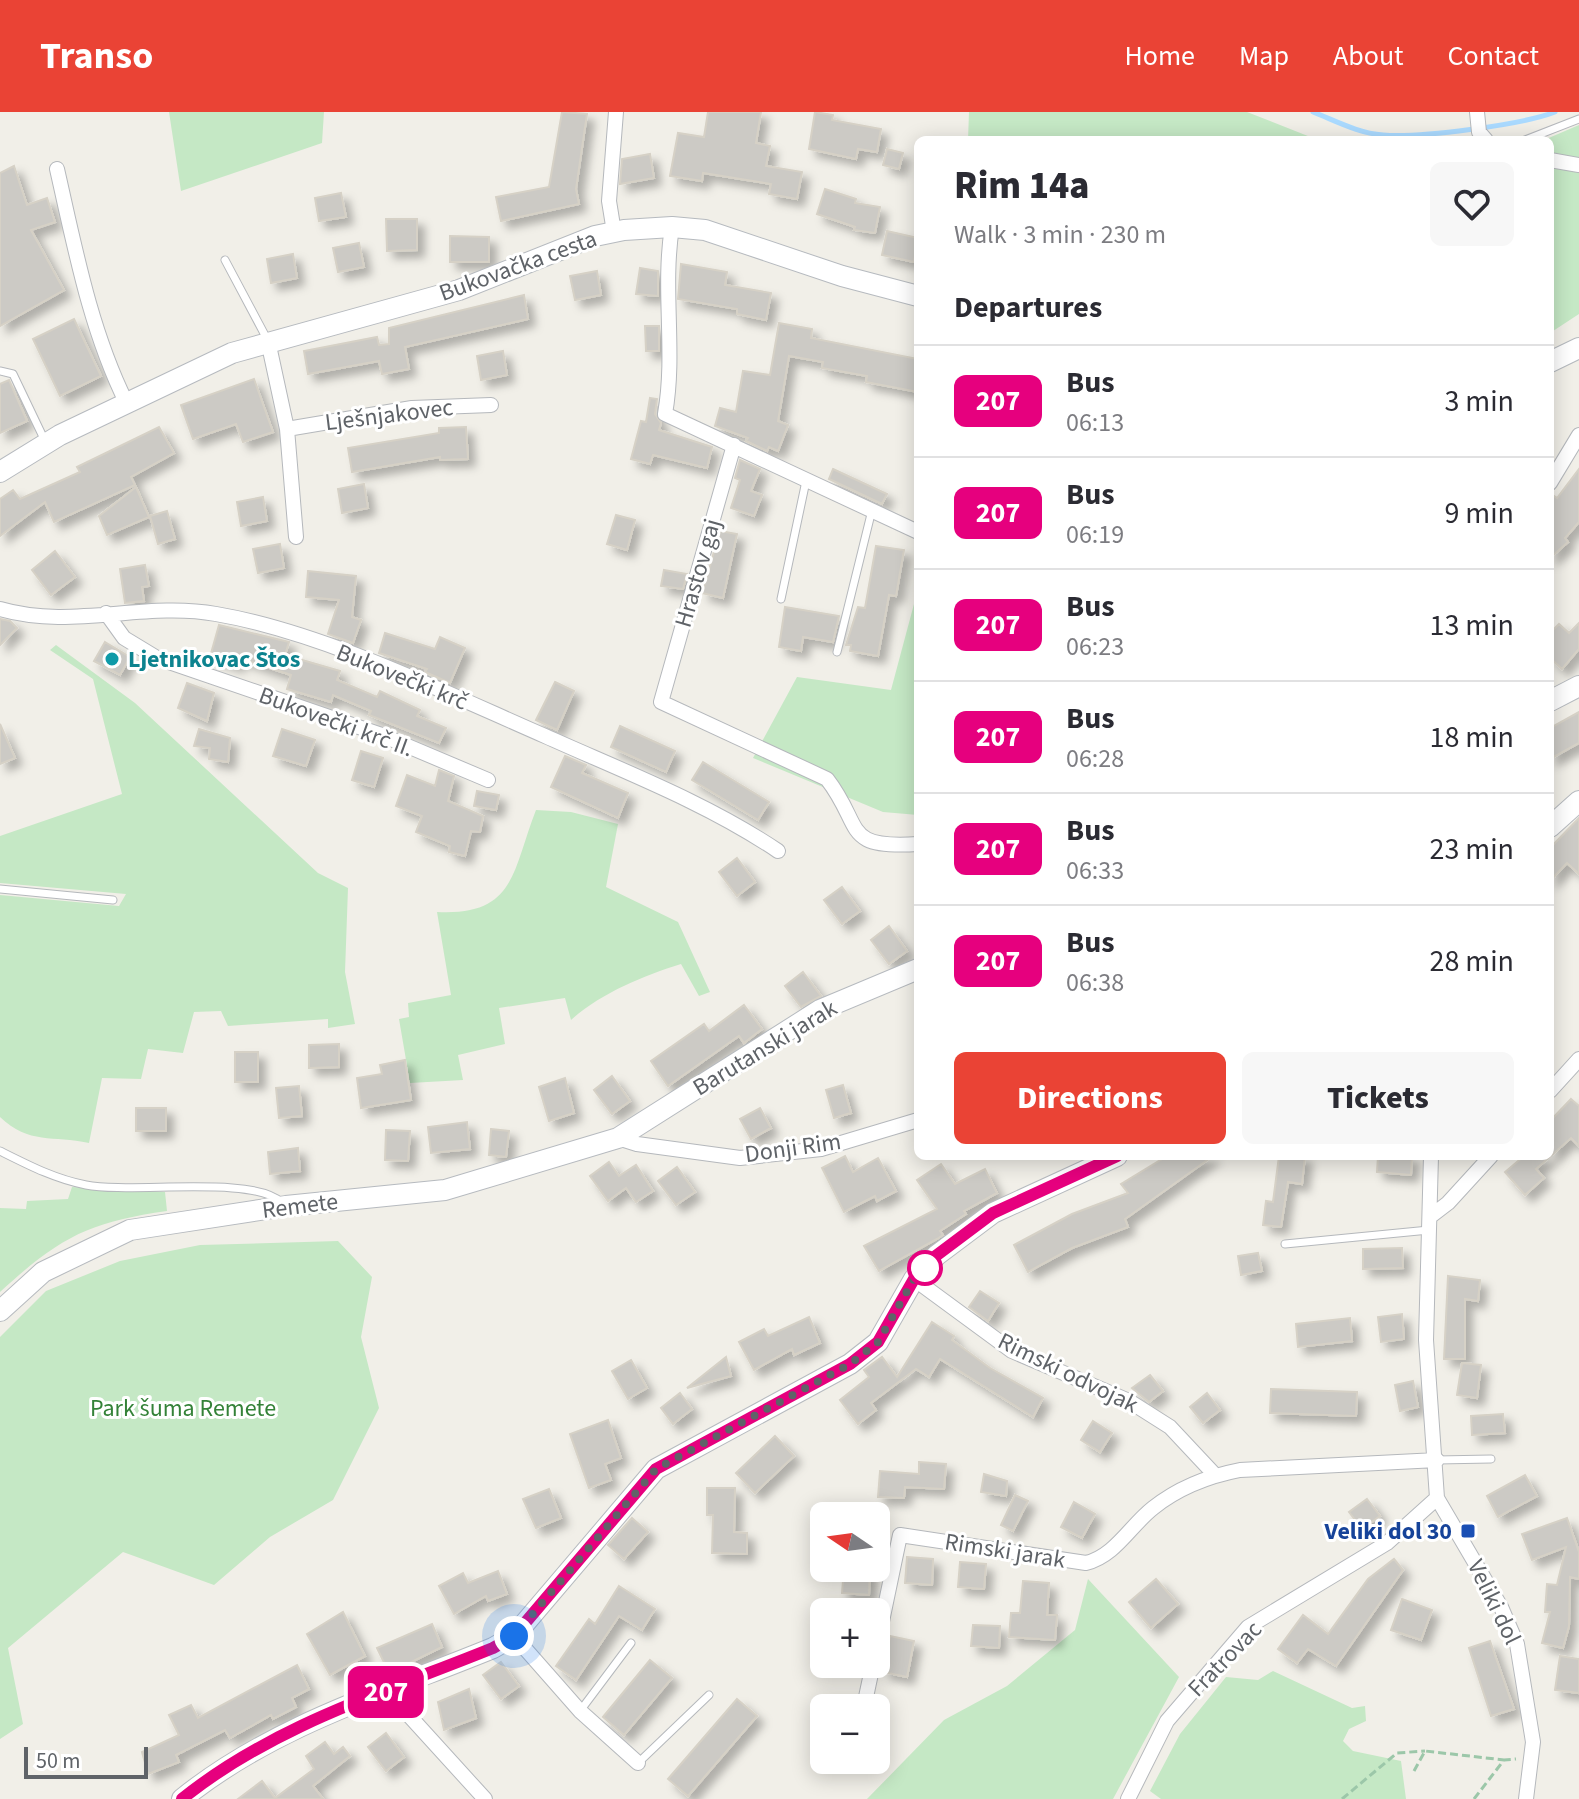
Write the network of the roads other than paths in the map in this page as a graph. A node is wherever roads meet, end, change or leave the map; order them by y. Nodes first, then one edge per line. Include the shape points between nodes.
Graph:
1 (616, 112) edge
2 (1579, 119) edge
3 (1535, 136) edge
4 (1554, 161) edge
5 (1579, 165) edge
6 (57, 169) dead end
7 (672, 227) junction
8 (614, 232) junction
9 (225, 260) dead end
10 (914, 295) edge
11 (268, 341) junction
12 (1578, 352) edge
13 (1554, 361) edge
14 (0, 371) edge
15 (126, 402) junction
16 (491, 405) dead end
17 (287, 429) junction
18 (1579, 435) edge
19 (46, 443) junction
20 (734, 445) junction
21 (0, 472) edge
22 (1554, 476) edge
23 (807, 479) junction
24 (872, 510) junction
25 (914, 530) edge
26 (296, 537) dead end
27 (781, 599) dead end
28 (0, 609) edge
29 (106, 613) junction
30 (837, 652) dead end
31 (1579, 686) edge
32 (1554, 699) edge
33 (488, 780) dead end
34 (1579, 801) edge
35 (1554, 823) edge
36 (914, 844) edge
37 (778, 851) dead end
38 (0, 889) edge
39 (113, 900) dead end
40 (914, 971) edge
41 (1579, 1059) edge
42 (1554, 1087) edge
43 (914, 1121) edge
44 (618, 1138) junction
45 (0, 1151) edge
46 (1108, 1160) edge
47 (1431, 1160) edge
48 (1487, 1160) edge
49 (286, 1206) junction
50 (1431, 1223) junction
51 (1285, 1244) dead end
52 (914, 1279) junction
53 (0, 1311) edge
54 (1491, 1459) dead end
55 (1437, 1460) junction
56 (1215, 1475) junction
57 (1437, 1498) junction
58 (887, 1598) edge
59 (514, 1636) junction
60 (631, 1643) dead end
61 (391, 1690) junction
62 (709, 1695) dead end
63 (580, 1711) junction
64 (638, 1763) joint
65 (1528, 1798) edge
66 (182, 1799) edge
67 (485, 1799) edge
68 (1128, 1799) edge

1 - 8 street via 609,201
2 - 3 lane
4 - 5 street
6 - 15 street via 100,337
7 - 8 street, Bukovačka cesta
7 - 10 street, Bukovačka cesta via 737,238 842,276
7 - 20 street via 667,282 671,364 665,414
8 - 11 street, Bukovačka cesta via 459,290
9 - 11 lane
11 - 15 street, Bukovačka cesta
11 - 17 street
12 - 13 street
14 - 19 lane via 13,374
15 - 19 street, Bukovačka cesta
16 - 17 street, Lješnjakovec via 412,408
17 - 26 street
18 - 22 street
19 - 21 street, Bukovačka cesta
20 - 23 street
20 - 36 street, Hrastov gaj via 661,702 827,779 861,837 882,844
23 - 24 street
23 - 27 lane
24 - 25 street
24 - 30 lane
28 - 29 street, Bukovečki krč via 73,619
29 - 33 street, Bukovečki krč II. via 124,638 157,658 379,734
29 - 37 street, Bukovečki krč via 212,613 268,624 473,705 745,829
31 - 32 street
34 - 35 street
38 - 39 lane
40 - 44 street, Barutanski jarak via 820,1010
41 - 42 street
43 - 44 street, Donji Rim via 821,1149 740,1158
44 - 49 street, Remete via 445,1190
45 - 49 lane via 87,1186 265,1192
46 - 52 street via 993,1213
47 - 50 street
48 - 50 street
49 - 53 street, Remete via 130,1230 43,1272
50 - 51 lane
50 - 55 street via 1426,1340
52 - 56 street, Rimski odvojak via 1012,1351 1129,1401 1170,1427
52 - 59 street via 878,1342 850,1364 656,1469
54 - 55 lane
55 - 56 street, Rimski jarak
55 - 57 street
56 - 58 street, Rimski jarak via 1153,1507 1099,1560 1086,1563 900,1535
57 - 65 street, Veliki dol via 1517,1644 1533,1742
57 - 68 street, Fratrovac via 1387,1543 1248,1627 1167,1721
59 - 61 street
59 - 63 street
60 - 63 lane
61 - 66 street via 328,1713 211,1776
61 - 67 street
62 - 64 lane
63 - 64 street

